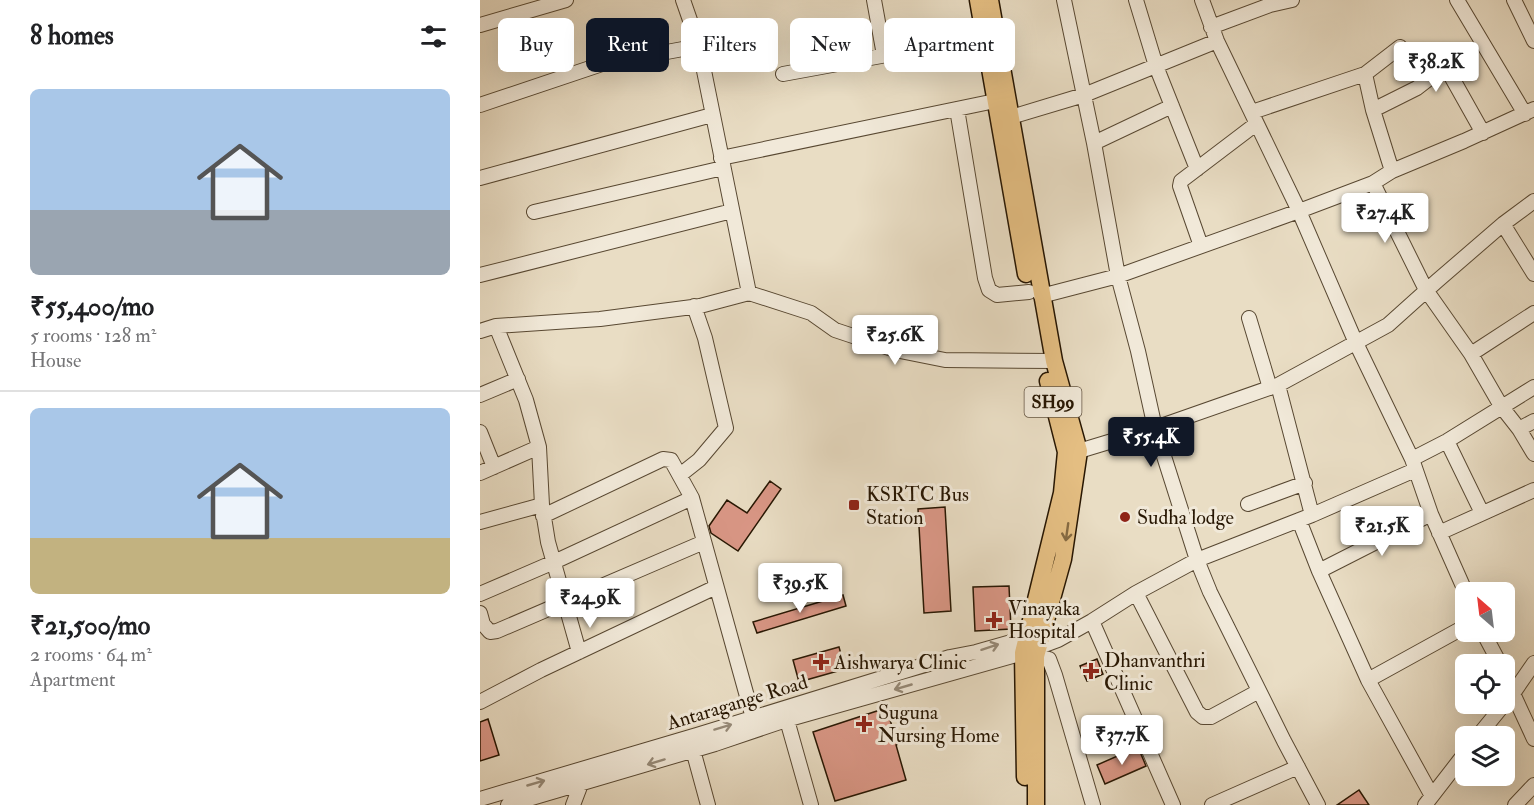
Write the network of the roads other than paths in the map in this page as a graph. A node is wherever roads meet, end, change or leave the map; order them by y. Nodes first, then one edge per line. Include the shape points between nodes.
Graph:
1 (566, 0) edge
2 (682, 0) edge
3 (874, 0) edge
4 (978, 0) edge
5 (990, 0) edge
6 (1064, 0) edge
7 (1136, 0) edge
8 (1202, 0) edge
9 (1292, 0) edge
10 (1457, 0) edge
11 (1514, 0) edge
12 (1269, 3) edge
13 (689, 18) edge
14 (981, 18) edge
15 (480, 25) edge
16 (1211, 27) junction
17 (1534, 40) edge
18 (1217, 41) junction
19 (1400, 47) dead end
20 (681, 49) edge
21 (884, 55) joint
22 (1156, 66) junction
23 (704, 72) edge
24 (990, 72) edge
25 (783, 74) dead end
26 (1365, 74) junction
27 (1084, 95) junction
28 (995, 101) junction
29 (480, 105) edge
30 (1172, 106) junction
31 (957, 109) junction
32 (1373, 110) junction
33 (1529, 111) edge
34 (712, 115) junction
35 (1011, 117) junction
36 (1254, 118) junction
37 (1483, 133) junction
38 (1094, 143) junction
39 (722, 163) junction
40 (1197, 169) junction
41 (1392, 171) junction
42 (480, 177) edge
43 (1372, 183) junction
44 (1534, 201) edge
45 (732, 211) junction
46 (1299, 211) junction
47 (534, 212) dead end
48 (1503, 224) junction
49 (1201, 246) junction
50 (1534, 274) edge
51 (480, 275) edge
52 (1118, 276) junction
53 (1426, 290) junction
54 (749, 293) junction
55 (1035, 294) junction
56 (694, 306) junction
57 (1534, 313) edge
58 (1250, 318) dead end
59 (496, 326) junction
60 (480, 331) edge
61 (1356, 343) junction
62 (1472, 354) junction
63 (1048, 362) junction
64 (518, 379) junction
65 (1274, 386) junction
66 (1534, 387) edge
67 (480, 395) edge
68 (1501, 406) junction
69 (1534, 421) edge
70 (1155, 428) junction
71 (1519, 429) junction
72 (480, 432) edge
73 (1447, 441) junction
74 (539, 447) junction
75 (1072, 452) junction
76 (1534, 454) edge
77 (1413, 465) junction
78 (494, 467) junction
79 (480, 473) edge
80 (680, 475) junction
81 (1305, 483) junction
82 (1534, 490) edge
83 (692, 498) junction
84 (1248, 504) dead end
85 (543, 511) junction
86 (1482, 513) junction
87 (1431, 514) junction
88 (1306, 518) junction
89 (480, 522) edge
90 (1439, 533) junction
91 (704, 542) junction
92 (1197, 560) junction
93 (554, 562) junction
94 (1319, 571) junction
95 (1461, 582) edge
96 (716, 587) junction
97 (1136, 593) junction
98 (480, 594) edge
99 (564, 602) junction
100 (480, 613) edge
101 (1092, 621) junction
102 (1455, 632) edge
103 (1033, 645) junction
104 (579, 652) junction
105 (1534, 663) edge
106 (1368, 680) junction
107 (1259, 691) junction
108 (1515, 691) edge
109 (1515, 694) edge
110 (481, 697) edge
111 (785, 714) junction
112 (1496, 714) edge
113 (753, 718) junction
114 (1486, 726) edge
115 (1534, 739) edge
116 (693, 750) junction
117 (1455, 766) edge
118 (1298, 767) junction
119 (581, 778) junction
120 (1534, 785) edge
121 (480, 799) edge
122 (1428, 801) edge
123 (508, 805) edge
124 (573, 805) edge
125 (708, 805) edge
126 (811, 805) edge
127 (1025, 805) edge
128 (1036, 805) edge
129 (1093, 805) edge
130 (1173, 805) edge
131 (1212, 805) edge
132 (1318, 805) edge
133 (1515, 805) edge

1 - 15 street
2 - 13 street
3 - 21 street
4 - 14 main road, SH99
5 - 35 main road, SH99
6 - 27 street
7 - 22 street
8 - 16 street
9 - 12 street
10 - 33 street
11 - 17 street
12 - 16 street
16 - 18 street
18 - 22 street
18 - 36 street
19 - 26 street
20 - 29 street via 602,64
21 - 25 street
22 - 27 street
22 - 30 street
23 - 34 street
24 - 28 main road, SH99
26 - 32 street
26 - 36 street
27 - 35 street
27 - 38 street
28 - 31 street
28 - 55 main road, SH99
30 - 38 street
30 - 40 street
31 - 39 street
31 - 55 street via 989,290 997,295
32 - 37 street via 1444,71 1451,76
32 - 41 street
33 - 37 street
34 - 39 street
34 - 42 street
35 - 55 main road, SH99
36 - 40 street
36 - 46 street
37 - 41 street
38 - 52 street
39 - 45 street
39 - 47 street
40 - 49 street via 1180,186
41 - 43 street
43 - 46 street
43 - 53 street
44 - 48 street
45 - 51 street
45 - 54 street
46 - 49 street
46 - 61 street
48 - 50 street
48 - 53 street
49 - 52 street
52 - 55 street
52 - 70 street
53 - 61 street via 1388,326
53 - 62 street
54 - 56 street
54 - 63 street via 811,313 835,330 895,350 945,360
55 - 63 main road, SH99
56 - 59 street via 600,319
56 - 80 street via 726,428 699,460
57 - 62 street
58 - 65 street
59 - 60 street
59 - 64 street
61 - 65 street
61 - 77 street
62 - 68 street
63 - 75 main road, SH99
64 - 67 street
64 - 74 street
65 - 70 street
65 - 81 street
66 - 68 street
68 - 71 street
68 - 73 street
69 - 71 street
70 - 75 street
70 - 92 street
71 - 76 street
72 - 78 street
73 - 77 street
73 - 86 street
74 - 78 street
74 - 85 street
75 - 103 main road, SH99
77 - 87 street
77 - 88 street
78 - 79 street
80 - 83 street
80 - 85 street via 671,460 663,459
81 - 84 street
81 - 88 street
82 - 86 street
83 - 91 street
83 - 93 street
85 - 89 street
85 - 93 street
86 - 90 street
87 - 90 street
87 - 94 street
88 - 92 street
88 - 94 street
90 - 95 street
91 - 96 street
91 - 99 street
92 - 97 street
92 - 107 street
93 - 98 street
93 - 99 street
94 - 106 street
96 - 104 street
96 - 113 street
97 - 101 street
97 - 107 street via 1203,717 1211,717
99 - 100 street via 490,632
99 - 104 street
101 - 103 street via 1058,640
101 - 130 street
102 - 106 street
103 - 111 street, Antaragange Road
103 - 127 main road, SH99
103 - 128 main road, SH99
103 - 129 street via 1049,659 1055,675
104 - 110 street
105 - 108 street
106 - 122 street
107 - 118 street
109 - 115 street
111 - 113 street, Antaragange Road
111 - 116 street, Antaragange Road
111 - 126 street
112 - 114 street
119 -> 113 street, Antaragange Road
116 -> 119 street, Antaragange Road
116 - 125 street
117 - 122 street
118 - 131 street
118 - 132 street
121 -> 119 street, Antaragange Road
119 - 123 street, Antaragange Road
119 - 124 street
120 - 133 street

